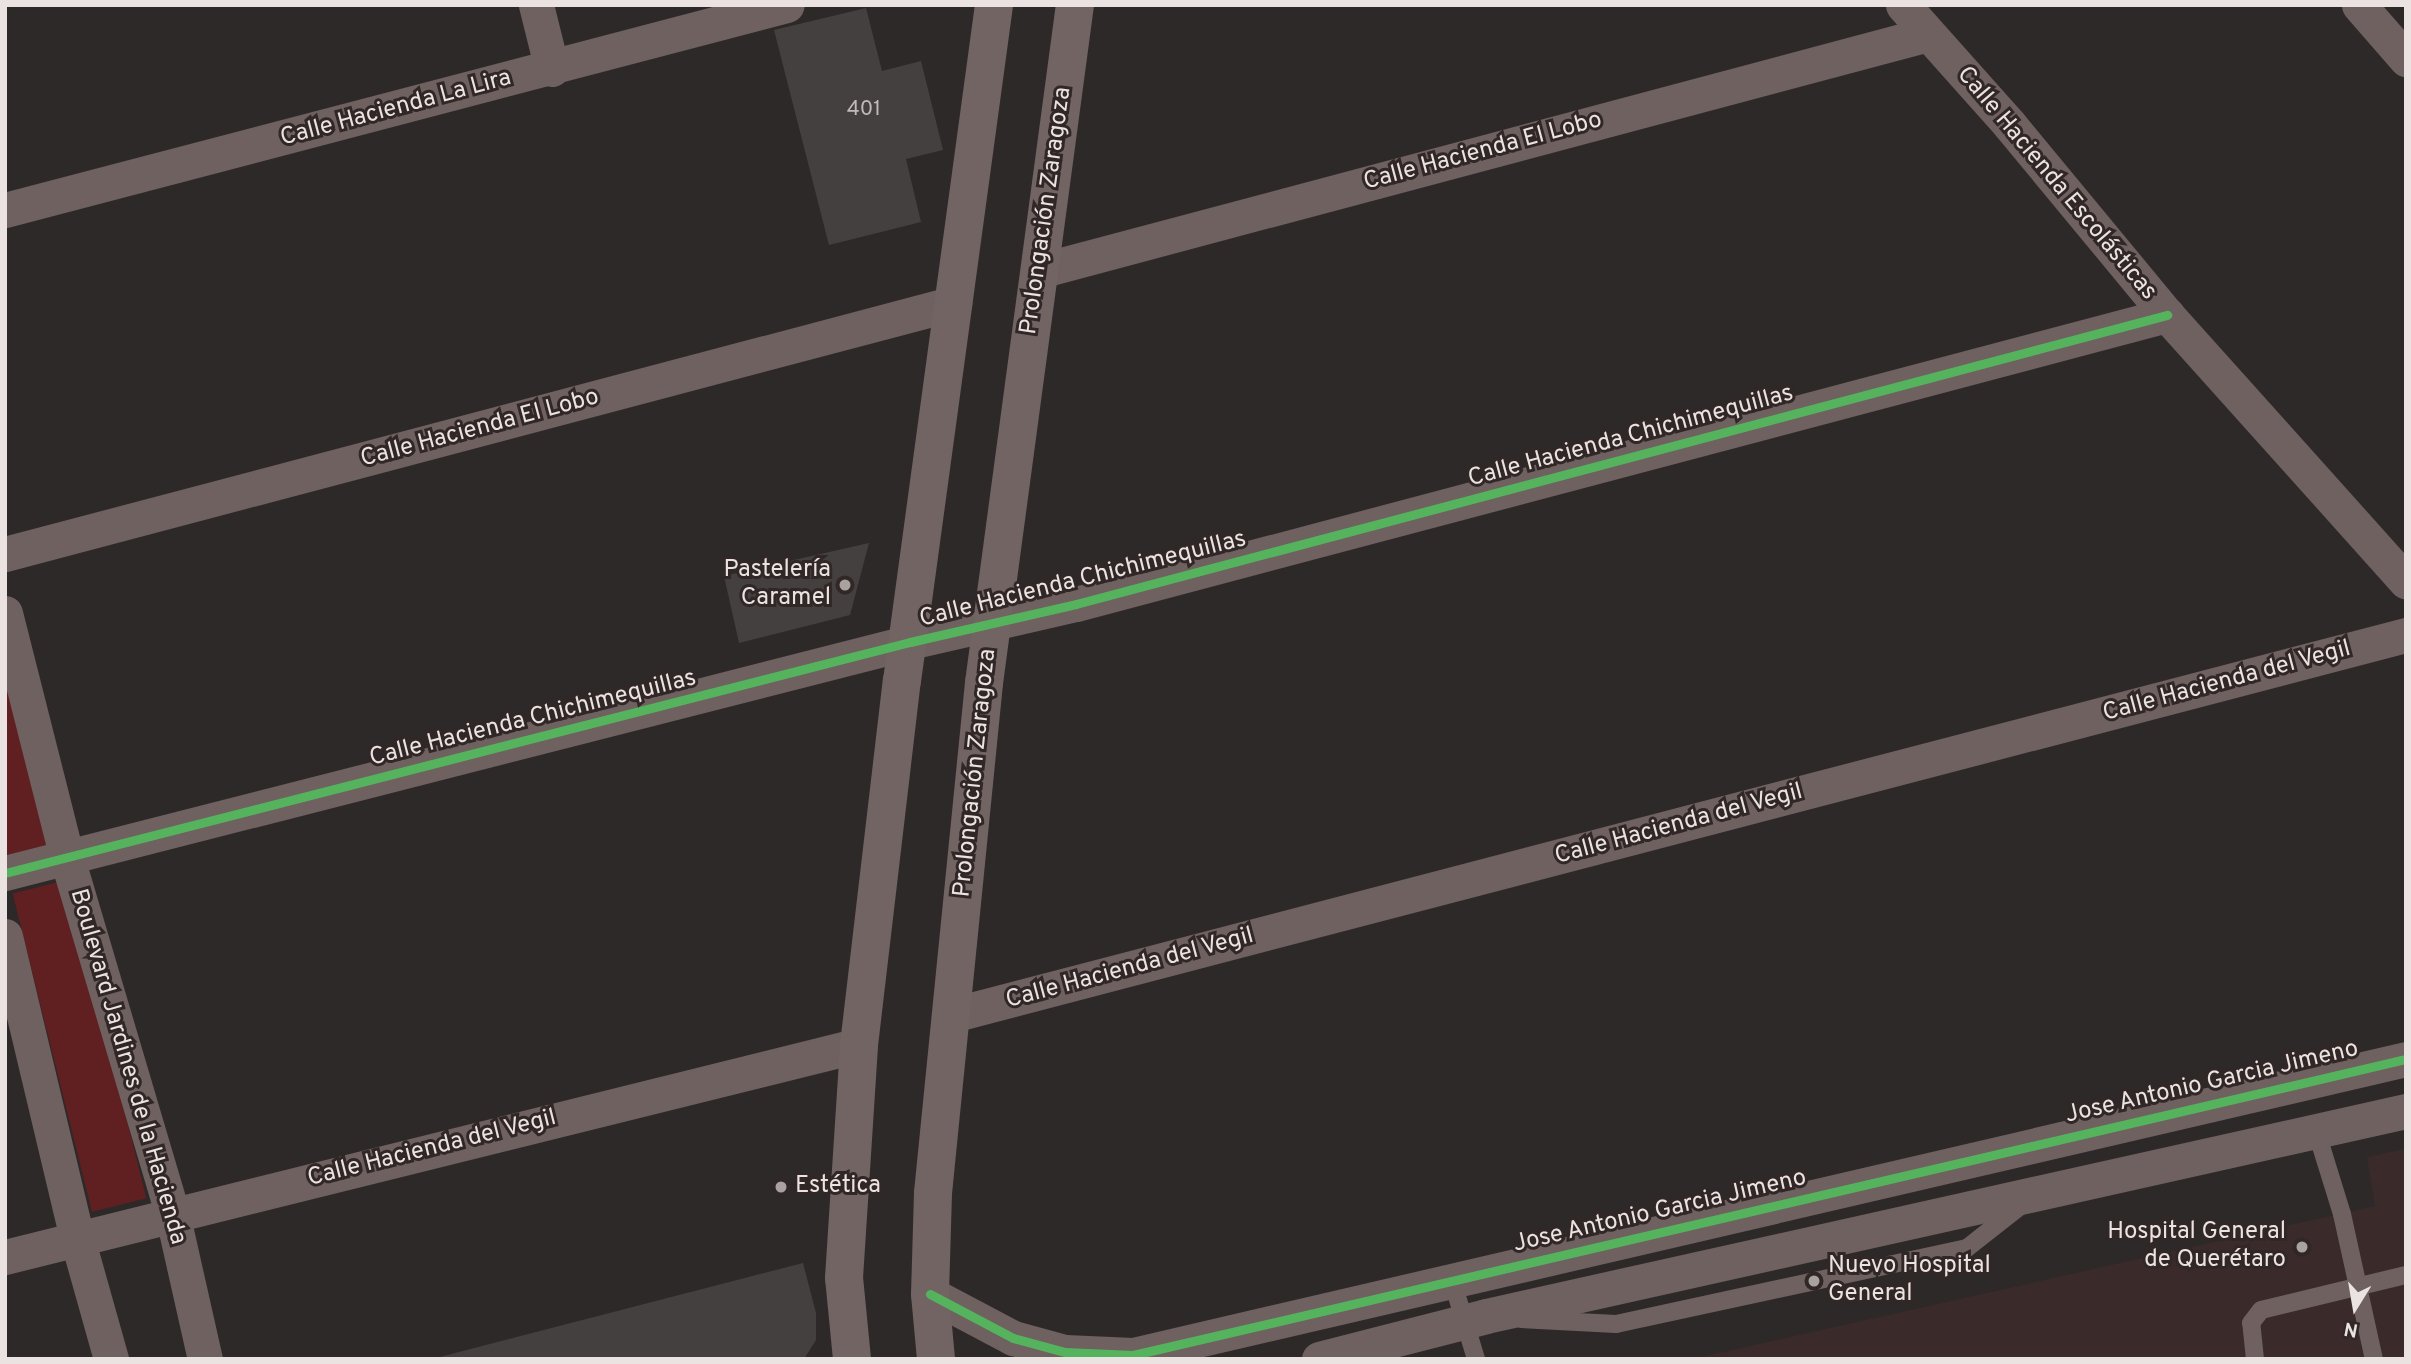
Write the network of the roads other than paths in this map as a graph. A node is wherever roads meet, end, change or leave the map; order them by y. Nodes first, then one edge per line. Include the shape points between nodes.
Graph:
1 (536, 5) edge
2 (787, 5) edge
3 (994, 5) edge
4 (1075, 5) edge
5 (1903, 5) edge
6 (2359, 5) edge
7 (1928, 34) junction
8 (2406, 59) edge
9 (552, 69) junction
10 (5, 210) edge
11 (1039, 271) junction
12 (954, 303) junction
13 (2167, 315) junction
14 (5, 554) edge
15 (2406, 581) edge
16 (5, 613) edge
17 (990, 626) junction
18 (2406, 635) edge
19 (910, 642) junction
20 (67, 858) junction
21 (5, 873) edge
22 (5, 936) edge
23 (952, 1015) junction
24 (859, 1045) junction
25 (2406, 1059) edge
26 (2406, 1111) edge
27 (2316, 1130) junction
28 (172, 1213) junction
29 (77, 1238) junction
30 (5, 1257) edge
31 (2406, 1275) edge
32 (1452, 1280) junction
33 (2358, 1284) junction
34 (930, 1294) junction
35 (1477, 1319) junction
36 (1227, 1346) edge
37 (111, 1359) edge
38 (205, 1359) edge
39 (852, 1359) edge
40 (936, 1359) edge
41 (1319, 1359) edge
42 (1476, 1359) edge
43 (2255, 1359) edge
44 (2374, 1359) edge

1 - 9 street
2 - 9 street, Calle Hacienda La Lira
3 - 12 main road
4 - 11 main road, Prolongación Zaragoza
5 - 7 street, Calle Hacienda Escolásticas
6 - 8 street
7 - 11 street, Calle Hacienda El Lobo
7 - 13 street, Calle Hacienda Escolásticas
9 - 10 street, Calle Hacienda La Lira
11 - 17 main road, Prolongación Zaragoza
12 - 14 street, Calle Hacienda El Lobo
12 - 19 main road
13 - 15 street, Calle Hacienda Escolásticas
13 - 17 street, Calle Hacienda Chichimequillas
16 - 20 street, Boulevard Jardines de la Hacienda
17 - 19 street, Calle Hacienda Chichimequillas
17 - 23 main road, Prolongación Zaragoza
18 - 23 street, Calle Hacienda del Vegil
19 - 20 street, Calle Hacienda Chichimequillas
19 - 24 main road
20 - 21 street, Calle Hacienda Chichimequillas
20 - 28 street, Boulevard Jardines de la Hacienda
22 - 29 street
23 - 34 main road, Prolongación Zaragoza via 933,1193
24 - 28 street, Calle Hacienda del Vegil
24 - 39 main road via 844,1278
25 - 32 street, Jose Antonio Garcia Jimeno
26 - 27 street
27 - 33 lane
27 - 35 street
28 - 29 street, Calle Hacienda del Vegil
28 - 38 street, Boulevard Jardines de la Hacienda
29 - 30 street, Calle Hacienda del Vegil
29 - 37 street
31 - 33 lane
32 - 35 lane
32 - 36 street, Jose Antonio Garcia Jimeno
33 - 43 lane via 2254,1314 2250,1335
33 - 44 lane
34 - 36 street, Jose Antonio Garcia Jimeno via 1013,1338 1065,1352 1133,1355
34 - 40 main road, Prolongación Zaragoza
35 - 41 street
35 - 42 lane

